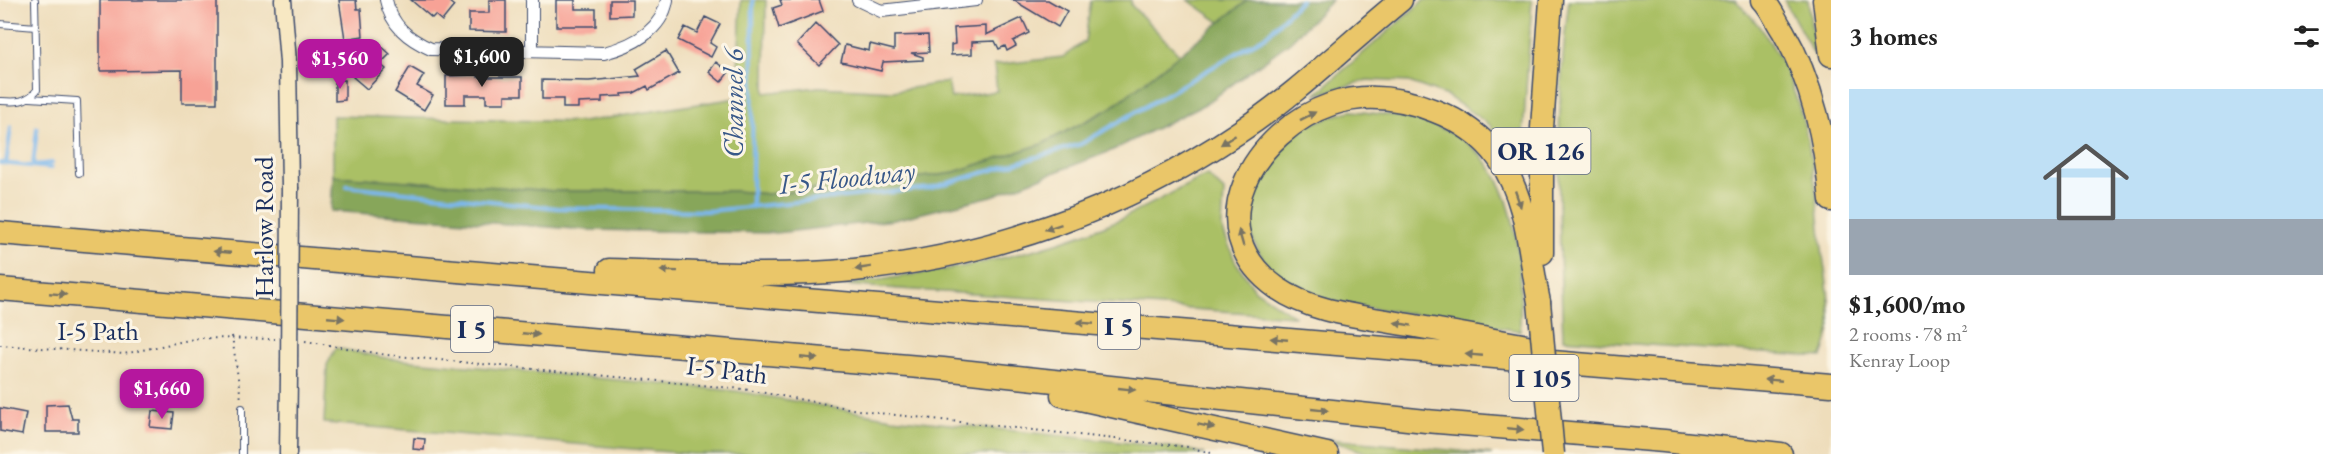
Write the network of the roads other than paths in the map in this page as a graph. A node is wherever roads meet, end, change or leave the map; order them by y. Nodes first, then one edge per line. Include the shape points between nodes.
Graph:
1 (35, 0) edge
2 (283, 0) edge
3 (386, 0) edge
4 (532, 0) edge
5 (667, 0) edge
6 (858, 0) edge
7 (976, 0) edge
8 (1389, 0) edge
9 (1401, 0) edge
10 (1551, 0) edge
11 (1762, 0) edge
12 (1824, 0) edge
13 (0, 24) edge
14 (1371, 25) junction
15 (36, 27) junction
16 (532, 51) junction
17 (1831, 55) edge
18 (30, 98) junction
19 (0, 101) edge
20 (79, 173) dead end
21 (1831, 200) edge
22 (0, 233) edge
23 (406, 268) junction
24 (0, 290) edge
25 (1539, 302) junction
26 (943, 369) junction
27 (1668, 370) junction
28 (1831, 385) edge
29 (242, 408) road end
30 (242, 454) edge
31 (288, 454) edge
32 (1327, 454) edge
33 (1553, 454) edge
34 (1774, 454) edge

1 - 15 lane
2 - 31 main road, Harlow Road, bridge via 290,187
3 - 16 street via 389,14 401,30 431,49
4 - 16 street
5 - 16 street via 660,19 643,37 626,47 604,52
6 - 7 street via 881,11
8 - 14 highway
9 - 14 highway
10 - 25 highway, OR 126 via 1544,86
11 - 21 highway via 1793,49 1813,99
12 - 17 highway
13 - 15 lane
14 -> 23 highway via 1276,106 1199,158 1118,200 1054,227 993,245 855,270 795,273
15 - 18 lane via 37,90
18 - 19 lane
18 - 20 lane via 77,101
23 -> 22 highway, I 5
27 -> 23 highway, I 5
24 -> 26 highway, I 5
27 -> 25 highway via 1327,310 1303,301 1278,288 1246,255 1237,221 1243,185 1253,163 1271,141 1305,117 1332,105 1358,99 1403,100 1445,115 1467,128 1499,158 1514,186 1525,219
25 - 33 highway, I 105, bridge
26 -> 32 highway
26 -> 34 highway, I 5
28 -> 27 highway, I 5
29 - 30 lane

